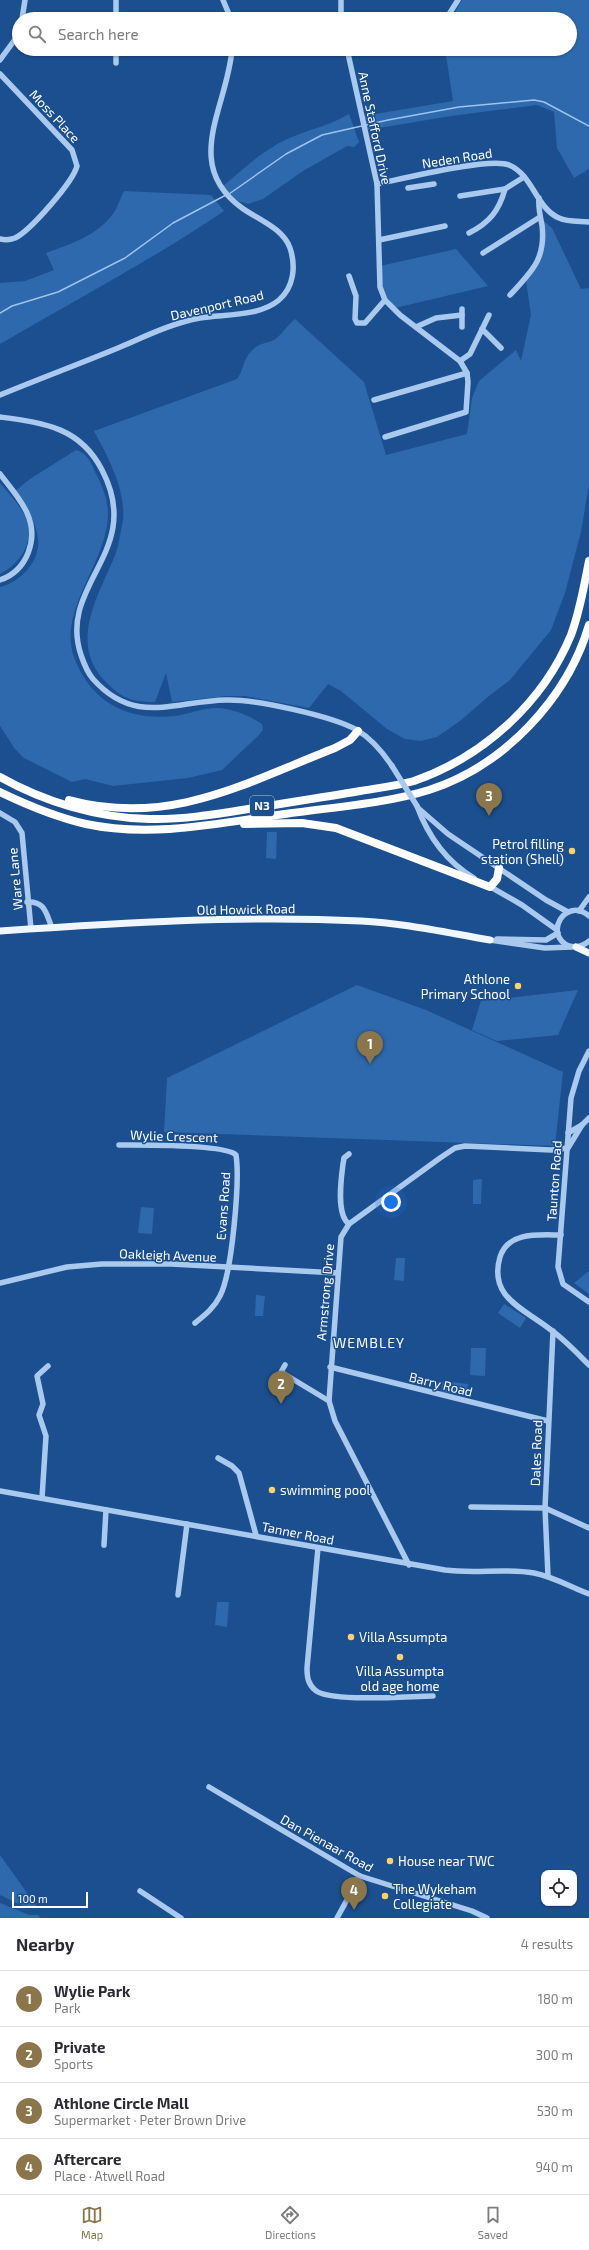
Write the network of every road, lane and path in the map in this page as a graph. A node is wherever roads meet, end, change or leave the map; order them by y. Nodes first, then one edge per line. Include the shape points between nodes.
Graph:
1 (25, 0) edge
2 (116, 0) edge
3 (223, 0) edge
4 (341, 0) edge
5 (458, 0) edge
6 (23, 12) edge
7 (116, 12) edge
8 (228, 12) edge
9 (341, 12) edge
10 (450, 12) edge
11 (12, 44) edge
12 (116, 56) edge
13 (230, 56) edge
14 (349, 56) edge
15 (0, 60) edge
16 (116, 63) dead end
17 (0, 74) edge
18 (419, 175) junction
19 (524, 177) junction
20 (377, 184) junction
21 (434, 184) dead end
22 (423, 185) junction
23 (408, 188) dead end
24 (505, 189) junction
25 (460, 196) dead end
26 (539, 198) junction
27 (540, 217) junction
28 (589, 222) edge
29 (445, 226) dead end
30 (469, 233) dead end
31 (0, 239) edge
32 (379, 240) junction
33 (483, 253) dead end
34 (350, 276) dead end
35 (510, 295) dead end
36 (385, 300) junction
37 (489, 316) dead end
38 (416, 327) junction
39 (462, 327) dead end
40 (482, 329) junction
41 (501, 348) dead end
42 (460, 361) junction
43 (467, 373) junction
44 (0, 395) edge
45 (374, 400) dead end
46 (0, 417) edge
47 (384, 437) dead end
48 (0, 474) edge
49 (589, 561) edge
50 (0, 580) edge
51 (589, 625) edge
52 (358, 731) junction
53 (0, 772) edge
54 (0, 777) edge
55 (0, 792) edge
56 (417, 806) junction
57 (0, 813) edge
58 (187, 827) junction
59 (499, 868) junction
60 (490, 887) junction
61 (589, 897) edge
62 (27, 902) junction
63 (579, 911) junction
64 (568, 912) junction
65 (589, 916) edge
66 (52, 928) junction
67 (31, 929) junction
68 (0, 931) edge
69 (558, 932) junction
70 (490, 940) junction
71 (589, 941) edge
72 (574, 947) junction
73 (589, 953) edge
74 (589, 1051) edge
75 (589, 1118) edge
76 (582, 1125) junction
77 (568, 1133) junction
78 (119, 1145) dead end
79 (568, 1148) junction
80 (228, 1150) joint
81 (348, 1154) dead end
82 (349, 1224) junction
83 (561, 1235) junction
84 (229, 1268) junction
85 (338, 1273) junction
86 (0, 1284) edge
87 (589, 1302) edge
88 (195, 1323) dead end
89 (553, 1331) junction
90 (285, 1365) dead end
91 (589, 1365) edge
92 (48, 1366) dead end
93 (330, 1367) junction
94 (329, 1401) junction
95 (548, 1421) junction
96 (218, 1458) dead end
97 (0, 1491) edge
98 (42, 1498) junction
99 (472, 1506) dead end
100 (545, 1508) junction
101 (106, 1510) junction
102 (187, 1524) junction
103 (589, 1528) edge
104 (256, 1535) junction
105 (104, 1545) dead end
106 (318, 1548) junction
107 (409, 1564) junction
108 (548, 1576) junction
109 (589, 1594) edge
110 (178, 1595) dead end
111 (432, 1696) dead end
112 (209, 1786) dead end
113 (360, 1876) junction
114 (140, 1891) dead end
115 (182, 1918) edge
116 (337, 1918) edge
117 (487, 1918) edge

1 - 6 street
2 - 7 street
3 - 8 street
4 - 9 street
5 - 10 street
11 - 15 street
12 - 16 street
13 - 44 street, Davenport Road via 210,146 213,170 231,199 270,225 289,246 293,263 290,286 270,305 250,311 201,318 164,329
14 - 20 street, Anne Stafford Drive
17 - 31 street, Moss Place via 72,150 77,166 68,185 22,233 9,240
18 - 19 street, Neden Road via 498,162 515,168
18 - 20 street, Neden Road
18 - 22 street
19 - 24 street
19 - 26 street, Neden Road
20 - 32 street, Anne Stafford Drive
21 - 22 street
22 - 23 street
24 - 25 street
24 - 30 street via 495,215 487,223
26 - 27 street
26 - 28 street, Neden Road via 558,218
27 - 33 street
27 - 35 street via 543,246 540,259
29 - 32 street
32 - 36 street, Anne Stafford Drive via 379,277
34 - 36 street via 356,296 357,323 365,323
36 - 38 street
37 - 40 street
38 - 39 street via 436,318 462,312
38 - 42 street
40 - 41 street
40 - 42 street via 470,354
42 - 43 street
43 - 45 street
43 - 47 street via 466,412
46 - 52 street via 40,422 63,430 76,438 94,457 109,485 115,511 112,535 108,550 80,607 76,621 76,635 85,667 102,688 120,701 140,708 225,700 254,702 312,715 350,726
48 - 50 street via 27,512 32,536 25,560 14,573
49 - 54 highway, N3 via 578,615 548,678 519,714 500,732 458,761 434,773 390,786 173,818 124,818 63,804
51 - 58 highway, N3 via 571,669 531,724 496,754 450,782 430,790 395,798
52 - 53 highway via 350,740 335,748 232,791 194,802 159,808 114,808 55,797 30,788
52 - 56 street, bridge via 376,745
55 - 58 highway, N3 via 46,812 87,824 149,830
56 - 59 street via 448,834
56 - 60 street via 432,836 446,856 462,871
57 - 62 street, Ware Lane via 14,822 22,833
58 - 60 highway via 278,823 336,828 373,840
59 - 60 highway via 497,879
59 - 64 street
60 - 69 street via 522,905
61 - 63 street
62 - 66 street via 37,902 41,905
62 - 67 street, Ware Lane
63 - 64 street
63 - 65 street
64 - 69 street via 560,919
66 - 67 main road, Old Howick Road
66 - 70 main road, Old Howick Road via 206,921 363,921
67 - 68 main road, Old Howick Road
69 - 70 street, Old Howick Road via 546,940
69 - 72 street via 563,942
70 - 72 street, Old Howick Road via 545,948
71 - 72 street
72 - 73 main road
74 - 77 street, Taunton Road via 574,1084
75 - 76 street
76 - 77 street
76 - 79 street
77 - 79 street, Taunton Road
78 - 80 street, Wylie Crescent
79 - 82 street, Armstrong Drive via 455,1148
79 - 83 street, Taunton Road
80 - 84 street, Evans Road via 235,1153 237,1160
81 - 82 street via 343,1164 341,1207 342,1217
82 - 85 street, Armstrong Drive via 341,1237
83 - 87 street, Taunton Road via 558,1267 560,1278 570,1289
83 - 89 street via 524,1236 510,1242 503,1250 498,1268 502,1288 510,1300
84 - 85 street, Oakleigh Avenue
84 - 86 street, Oakleigh Avenue via 140,1263 102,1264 67,1267
84 - 88 street via 216,1302
85 - 93 street, Armstrong Drive
89 - 91 street
89 - 95 street, Dales Road
90 - 94 street via 281,1372
92 - 98 street via 37,1376 43,1404 39,1415 46,1436
93 - 94 street, Armstrong Drive
93 - 95 street, Barry Road
94 - 107 street, Armstrong Drive via 335,1421
95 - 100 street, Dales Road
96 - 104 street via 240,1473
97 - 98 street, Tanner Road
98 - 101 street, Tanner Road
99 - 100 street
100 - 103 street
100 - 108 street, Dales Road
101 - 102 street, Tanner Road
101 - 105 street
102 - 104 street, Tanner Road
102 - 110 street
104 - 106 street, Tanner Road
106 - 107 street, Tanner Road
106 - 111 street via 307,1668 307,1677 312,1686 323,1694 343,1697
107 - 108 street, Tanner Road via 453,1571 516,1571
108 - 109 street, Tanner Road
112 - 113 street, Dan Pienaar Road
113 - 116 street
113 - 117 street, Dan Pienaar Road
114 - 115 street

